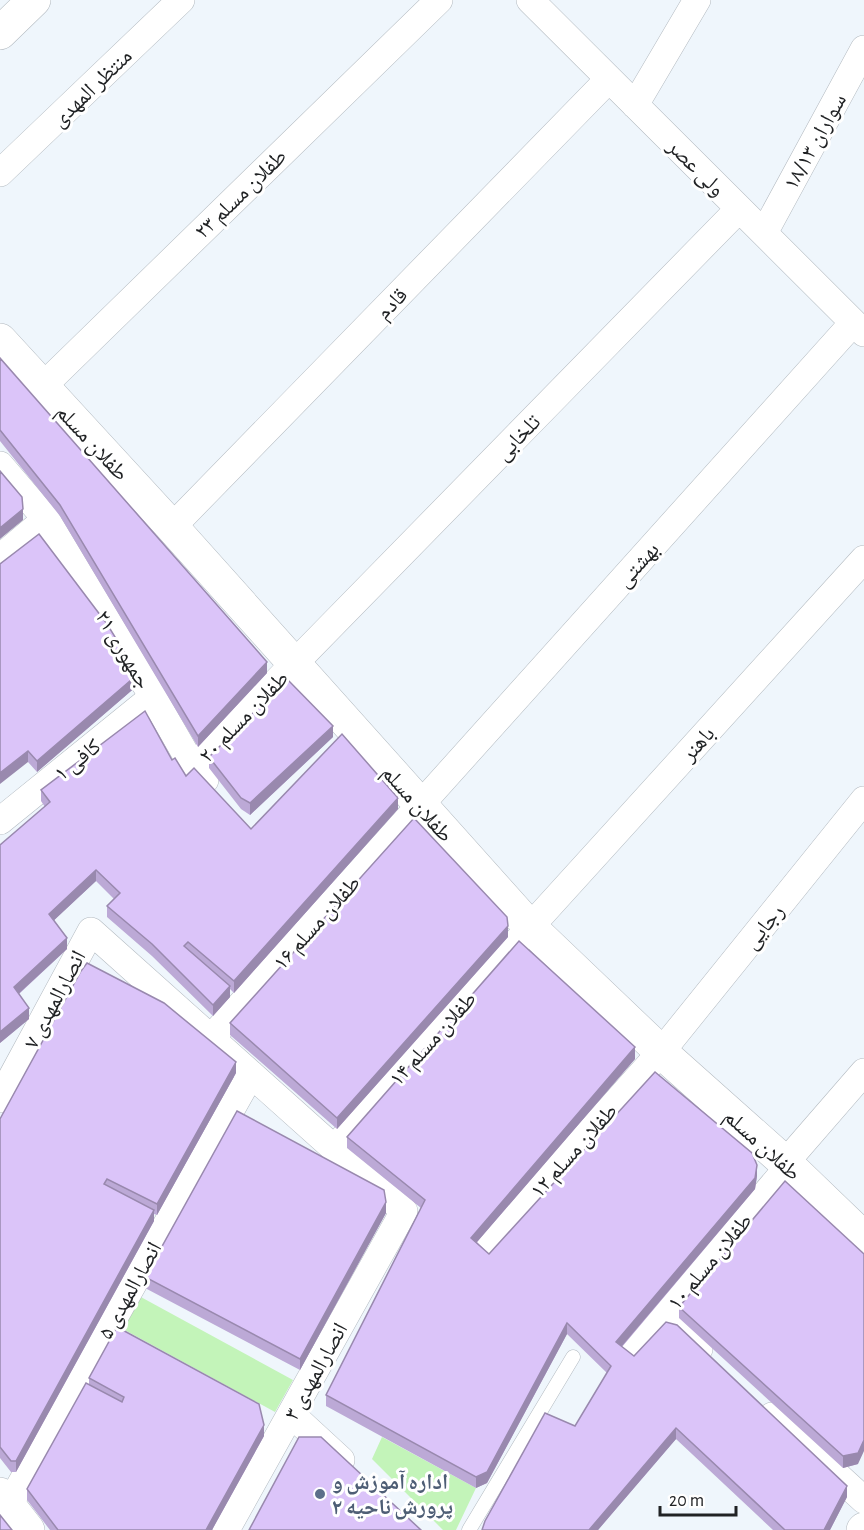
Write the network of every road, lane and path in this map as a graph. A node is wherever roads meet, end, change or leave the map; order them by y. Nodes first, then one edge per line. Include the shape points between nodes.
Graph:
1 (34, 0) edge
2 (181, 0) edge
3 (530, 0) edge
4 (697, 0) edge
5 (422, 6) edge
6 (0, 33) edge
7 (864, 50) edge
8 (609, 79) junction
9 (635, 105) junction
10 (0, 173) edge
11 (740, 209) junction
12 (764, 233) junction
13 (859, 328) edge
14 (0, 340) edge
15 (42, 387) junction
16 (0, 465) edge
17 (46, 519) junction
18 (172, 527) junction
19 (0, 558) edge
20 (864, 559) edge
21 (294, 664) junction
22 (153, 697) junction
23 (193, 767) junction
24 (222, 799) edge
25 (864, 800) edge
26 (420, 805) junction
27 (0, 821) edge
28 (530, 927) junction
29 (211, 1038) junction
30 (661, 1052) junction
31 (864, 1072) edge
32 (251, 1074) junction
33 (0, 1099) edge
34 (334, 1149) junction
35 (787, 1164) junction
36 (864, 1238) edge
37 (485, 1249) edge
38 (663, 1316) junction
39 (629, 1354) edge
40 (573, 1357) dead end
41 (715, 1364) edge
42 (750, 1396) edge
43 (291, 1414) junction
44 (358, 1476) edge
45 (864, 1500) edge
46 (12, 1510) edge
47 (226, 1530) edge
48 (469, 1530) edge

1 - 6 street
2 - 10 street, منتظر المهدی
3 - 8 street, ولی عصر
4 - 9 street
5 - 15 street, طفلان مسلم ۲۳
7 - 12 street, سواران ۱۸/۱۳
8 - 9 street, ولی عصر
8 - 18 street, قادم
9 - 11 street, ولی عصر
11 - 12 street, ولی عصر
11 - 21 street, تلخابی
12 - 13 street, ولی عصر
13 - 26 street, بهشتی
14 - 15 street, طفلان مسلم
15 - 18 street, طفلان مسلم
16 - 17 street, جمهوری ۲۱
17 - 19 street
17 - 22 street, جمهوری ۲۱
18 - 21 street, طفلان مسلم
20 - 28 street, باهنر
21 - 23 street, طفلان مسلم ۲۰
21 - 26 street, طفلان مسلم via 342,734
22 - 23 street, جمهوری ۲۱
22 - 27 street, کافی ۱
23 - 24 street, جمهوری ۲۱
25 - 30 street, رجایی
26 - 28 street, طفلان مسلم
26 - 29 street, طفلان مسلم ۱۶ via 238,1000
28 - 30 street, طفلان مسلم
28 - 34 street, طفلان مسلم ۱۴
29 - 32 street
29 - 33 street, انصارالمهدی ۷ via 91,931
30 - 35 street, طفلان مسلم
30 - 37 street, طفلان مسلم ۱۲
31 - 35 street, طفلان مسلم ۱۰
32 - 34 street
32 - 46 street, انصارالمهدی ۵ via 161,1221 80,1388
34 - 43 street, انصارالمهدی ۳ via 404,1211
35 - 36 street, طفلان مسلم
35 - 38 street, طفلان مسلم ۱۰
38 - 39 street, طفلان مسلم ۱۰
38 - 41 street
40 - 48 lane
42 - 45 street
43 - 44 street
43 - 47 street, انصارالمهدی ۳

